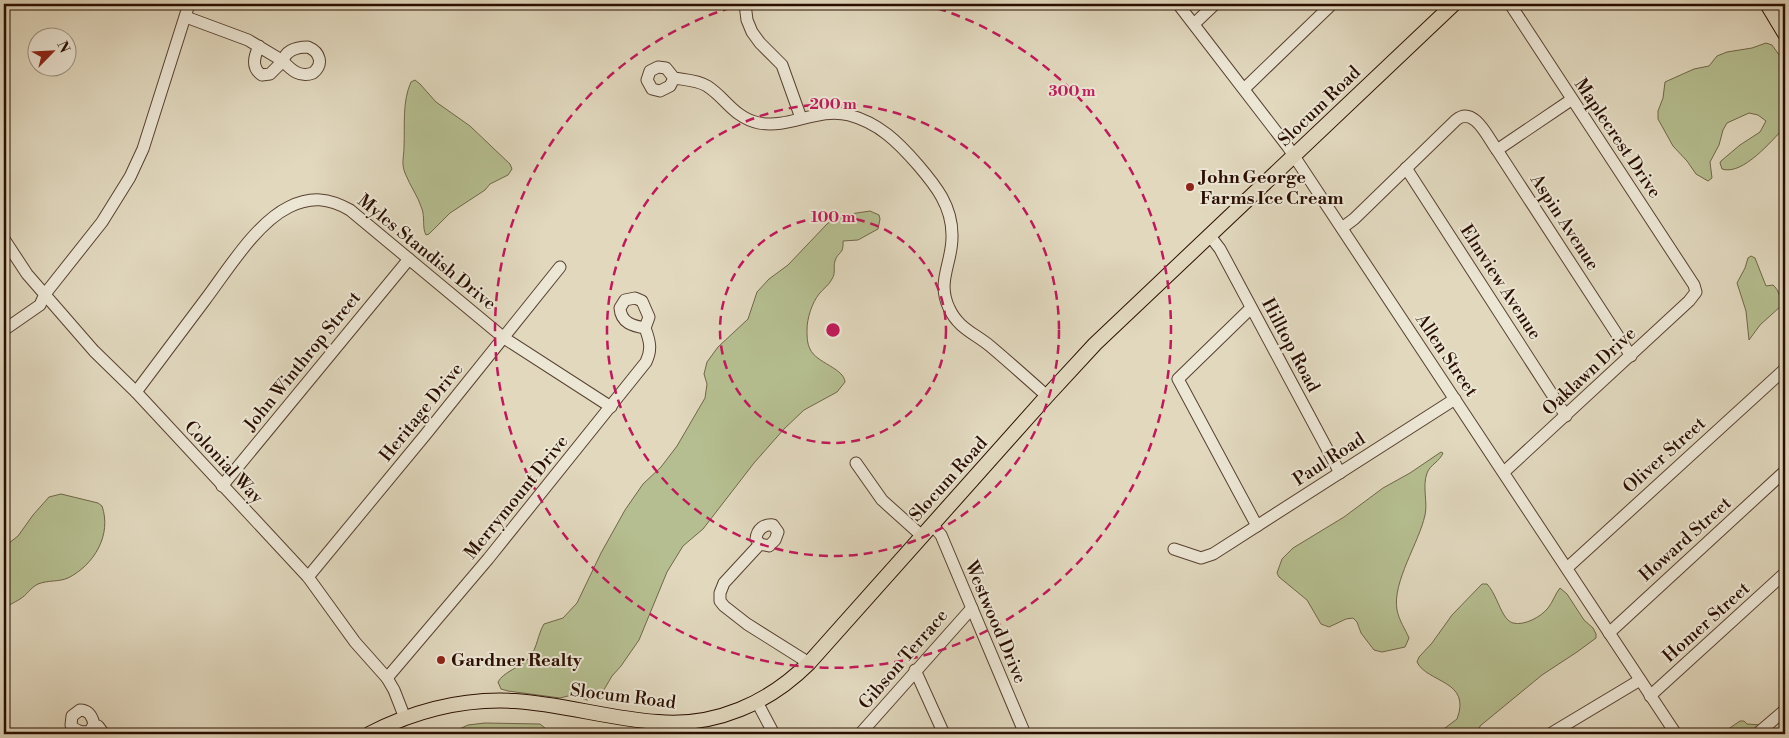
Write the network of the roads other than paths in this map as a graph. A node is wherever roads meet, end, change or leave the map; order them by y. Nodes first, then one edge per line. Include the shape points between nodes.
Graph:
1 (189, 4) edge
2 (745, 4) edge
3 (1178, 4) edge
4 (1215, 4) edge
5 (1332, 4) edge
6 (1454, 4) edge
7 (1510, 4) edge
8 (1766, 4) edge
9 (186, 17) junction
10 (1194, 24) junction
11 (1785, 34) edge
12 (259, 46) junction
13 (674, 78) dead end
14 (1244, 89) junction
15 (1572, 100) junction
16 (801, 118) junction
17 (1497, 150) junction
18 (1294, 156) junction
19 (1406, 168) junction
20 (1342, 228) junction
21 (1210, 236) junction
22 (4, 239) edge
23 (409, 259) junction
24 (560, 267) dead end
25 (1696, 292) joint
26 (45, 294) junction
27 (1251, 308) junction
28 (645, 328) dead end
29 (4, 330) edge
30 (504, 338) junction
31 (1631, 356) junction
32 (1785, 369) edge
33 (136, 392) junction
34 (1047, 396) junction
35 (1455, 399) junction
36 (611, 407) junction
37 (1566, 416) junction
38 (856, 463) dead end
39 (1785, 471) edge
40 (1504, 472) junction
41 (1340, 473) junction
42 (222, 486) junction
43 (932, 525) junction
44 (1257, 526) junction
45 (922, 536) junction
46 (760, 544) dead end
47 (1174, 549) dead end
48 (1566, 568) junction
49 (1785, 573) edge
50 (308, 577) junction
51 (972, 608) junction
52 (1609, 633) junction
53 (808, 663) junction
54 (915, 670) junction
55 (387, 678) junction
56 (1640, 680) junction
57 (1650, 696) junction
58 (757, 702) junction
59 (1785, 710) edge
60 (405, 718) junction
61 (94, 726) dead end
62 (104, 734) edge
63 (369, 734) edge
64 (774, 734) edge
65 (861, 734) edge
66 (944, 734) edge
67 (1025, 734) edge
68 (1550, 734) edge
69 (1676, 734) edge
70 (1757, 734) edge

1 - 9 street
2 - 16 street via 752,32 782,65
3 - 10 street, Allen Street
4 - 10 street
5 - 14 street
6 - 18 main road, Slocum Road
7 - 15 street, Maplecrest Drive
8 - 11 main road
9 - 12 street
9 - 26 street via 143,149 130,177 102,222
10 - 14 street, Allen Street
12 - 12 street via 283,61 267,76 260,74 254,65
13 - 16 street via 707,87 735,112 757,122 779,123
14 - 18 street, Allen Street
15 - 17 street
15 - 25 street, Maplecrest Drive
16 - 34 street via 826,114 851,116 881,129 904,148 940,192 950,218 952,245 942,288 953,316 964,329 986,343
17 - 19 street, Aspin Avenue via 1478,123 1463,115
17 - 31 street, Aspin Avenue
18 - 20 street, Allen Street
18 - 21 main road, Slocum Road
19 - 20 street
19 - 37 street, Elmview Avenue
20 - 35 street, Allen Street
21 - 27 street, Hilltop Road
21 - 34 main road, Slocum Road via 1096,344
22 - 26 street, Colonial Way
23 - 30 street, Myles Standish Drive
23 - 33 street, Myles Standish Drive via 350,210 335,202 313,199 287,207 254,237
23 - 42 street, John Winthrop Street
24 - 30 street, Heritage Drive
25 - 31 street, Oaklawn Drive
26 - 29 street via 40,305
26 - 33 street, Colonial Way
27 - 41 street, Hilltop Road
27 - 44 street via 1178,379
28 - 36 street, Merrymount Drive via 650,343 649,356
30 - 36 street, Myles Standish Drive
30 - 50 street, Heritage Drive
31 - 37 street, Oaklawn Drive
32 - 48 street, Oliver Street
33 - 42 street, Colonial Way
34 - 43 main road, Slocum Road
35 - 40 street, Allen Street
35 - 41 street, Paul Road
36 - 55 street, Merrymount Drive
37 - 40 street, Oaklawn Drive
38 - 45 street via 882,500
39 - 52 street, Howard Street
40 - 48 street, Allen Street
41 - 44 street, Paul Road
42 - 50 street, Colonial Way
43 - 45 main road, Slocum Road
43 - 51 street, Westwood Drive via 941,535
44 - 47 street, Paul Road via 1201,558
45 - 53 main road, Slocum Road
46 - 53 street via 724,584 719,596 722,604
48 - 52 street, Allen Street
49 - 57 street, Homer Street
50 - 55 street, Colonial Way via 355,642
51 - 54 street, Gibson Terrace
51 - 67 street, Westwood Drive
52 - 56 street, Allen Street
53 - 58 main road, Slocum Road
54 - 65 street, Gibson Terrace
54 - 66 street
55 - 60 street, Colonial Way
56 - 57 street, Allen Street
56 - 68 street
57 - 69 street, Allen Street
58 - 60 main road, Slocum Road via 722,716 680,722 649,722 532,703 498,701 454,705
58 - 64 street
59 - 70 street
60 - 63 main road, Slocum Road
61 - 62 street

